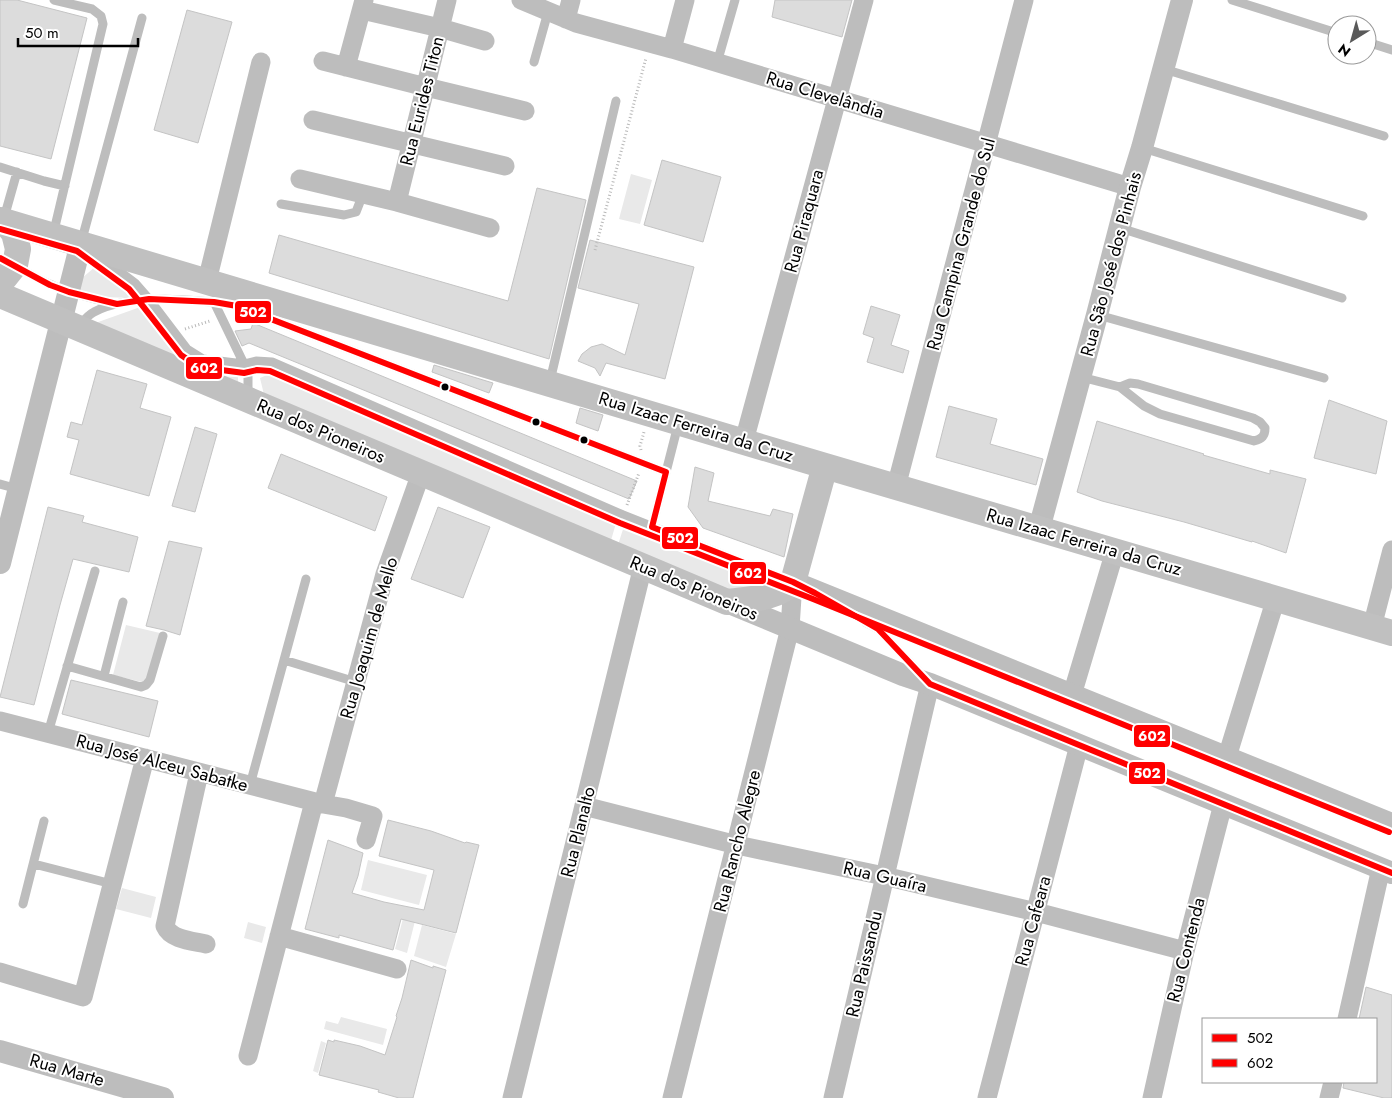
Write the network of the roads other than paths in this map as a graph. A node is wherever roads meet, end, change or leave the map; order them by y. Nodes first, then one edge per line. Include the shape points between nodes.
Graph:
1 (54, 0) edge
2 (447, 0) edge
3 (521, 0) edge
4 (571, 0) edge
5 (685, 0) edge
6 (735, 0) edge
7 (864, 0) edge
8 (1024, 0) edge
9 (1182, 0) edge
10 (1232, 0) edge
11 (363, 5) edge
12 (548, 12) junction
13 (142, 18) dead end
14 (566, 19) junction
15 (440, 28) junction
16 (1327, 29) edge
17 (485, 41) dead end
18 (1377, 45) edge
19 (672, 49) junction
20 (1392, 50) edge
21 (323, 61) dead end
22 (261, 62) dead end
23 (534, 62) dead end
24 (717, 63) junction
25 (346, 67) junction
26 (1164, 69) junction
27 (426, 88) junction
28 (837, 99) junction
29 (616, 101) dead end
30 (525, 111) dead end
31 (313, 120) dead end
32 (1384, 136) dead end
33 (412, 143) junction
34 (987, 145) junction
35 (1142, 148) junction
36 (505, 166) dead end
37 (0, 167) edge
38 (17, 172) junction
39 (300, 179) dead end
40 (65, 186) junction
41 (1130, 187) junction
42 (363, 194) junction
43 (397, 202) junction
44 (281, 204) dead end
45 (1363, 216) dead end
46 (1, 220) edge
47 (490, 228) dead end
48 (1120, 228) junction
49 (53, 235) junction
50 (81, 243) junction
51 (5, 268) edge
52 (69, 292) junction
53 (210, 292) junction
54 (0, 295) edge
55 (1342, 298) dead end
56 (149, 299) junction
57 (116, 304) junction
58 (1098, 315) junction
59 (70, 324) junction
60 (244, 364) junction
61 (1081, 377) junction
62 (1324, 378) dead end
63 (550, 384) junction
64 (1120, 387) junction
65 (248, 400) junction
66 (679, 422) junction
67 (744, 442) junction
68 (825, 466) junction
69 (666, 472) junction
70 (422, 473) junction
71 (9, 486) edge
72 (896, 487) junction
73 (652, 527) junction
74 (1039, 529) junction
75 (1392, 550) edge
76 (1115, 551) junction
77 (0, 563) edge
78 (643, 566) junction
79 (95, 571) dead end
80 (306, 579) dead end
81 (793, 582) junction
82 (1276, 598) junction
83 (123, 602) dead end
84 (727, 602) junction
85 (790, 628) junction
86 (1382, 630) edge
87 (162, 636) dead end
88 (284, 660) junction
89 (67, 666) junction
90 (104, 676) junction
91 (356, 682) junction
92 (930, 684) junction
93 (1072, 694) junction
94 (0, 721) edge
95 (48, 733) junction
96 (1079, 745) junction
97 (1227, 757) junction
98 (146, 758) junction
99 (199, 773) junction
100 (250, 785) junction
101 (319, 803) junction
102 (1223, 804) junction
103 (584, 806) junction
104 (44, 821) dead end
105 (1392, 824) edge
106 (366, 840) dead end
107 (737, 845) junction
108 (34, 864) junction
109 (1386, 870) edge
110 (884, 876) junction
111 (112, 884) junction
112 (23, 904) dead end
113 (1036, 912) junction
114 (277, 943) junction
115 (206, 944) dead end
116 (1185, 951) junction
117 (0, 972) edge
118 (395, 973) dead end
119 (1347, 1018) edge
120 (0, 1051) edge
121 (248, 1056) dead end
122 (114, 1091) edge
123 (163, 1098) edge
124 (512, 1098) edge
125 (672, 1098) edge
126 (833, 1098) edge
127 (987, 1098) edge
128 (1152, 1098) edge

1 - 40 lane via 92,9 101,16 103,24
2 - 15 street, Rua Eurides Titon
3 - 12 street, Rua Clevelândia
4 - 14 street
5 - 19 street
6 - 24 lane
7 - 28 street, Rua Piraquara
8 - 34 street, Rua Campina Grande do Sul
9 - 26 street, Rua São José dos Pinhais
10 - 16 lane
11 - 15 street
11 - 25 street
12 - 14 street, Rua Clevelândia
12 - 23 lane
13 - 50 lane
14 - 19 street, Rua Clevelândia
15 - 17 street
15 - 27 street, Rua Eurides Titon
18 - 20 lane
19 - 24 street, Rua Clevelândia
21 - 25 street
22 - 53 street
24 - 28 street, Rua Clevelândia
25 - 27 street
26 - 32 lane
26 - 35 street, Rua São José dos Pinhais
27 - 30 street
27 - 33 street, Rua Eurides Titon
28 - 34 street, Rua Clevelândia
28 - 67 street, Rua Piraquara
29 - 63 lane
31 - 33 street
33 - 36 street
33 - 43 street, Rua Eurides Titon
34 - 41 street, Rua Clevelândia
34 - 72 street, Rua Campina Grande do Sul
35 - 41 street, Rua São José dos Pinhais
35 - 45 lane
37 - 38 lane
38 - 40 lane
38 - 46 lane
39 - 42 street
40 - 49 lane
41 - 48 street, Rua São José dos Pinhais
42 - 43 street
42 - 44 lane via 356,212 344,216
43 - 47 street
46 - 49 main road, Rua Izaac Ferreira da Cruz
46 - 51 main road via 14,233 18,249
48 - 55 lane
48 - 58 street, Rua São José dos Pinhais
49 - 50 main road, Rua Izaac Ferreira da Cruz
50 - 52 street
50 - 53 main road, Rua Izaac Ferreira da Cruz
50 - 56 lane via 133,281
51 - 52 lane
52 - 57 lane
52 - 59 street
53 - 56 lane
53 - 60 lane
53 - 63 main road, Rua Izaac Ferreira da Cruz
53 - 69 lane via 237,306
54 - 59 main road, Rua dos Pioneiros
56 - 57 lane
56 - 60 lane via 187,349 203,359
57 - 59 lane
58 - 61 street, Rua São José dos Pinhais
58 - 62 lane
59 - 65 main road, Rua dos Pioneiros
59 - 71 street
60 - 65 lane via 248,377
60 - 73 lane via 272,362
61 - 64 lane
61 - 74 street, Rua São José dos Pinhais
63 - 66 main road, Rua Izaac Ferreira da Cruz
64 - 64 lane via 1160,414 1254,441 1265,433 1265,428 1253,418 1138,384
65 - 70 main road, Rua dos Pioneiros
66 - 67 main road, Rua Izaac Ferreira da Cruz
66 - 69 lane
67 - 68 main road, Rua Izaac Ferreira da Cruz
68 - 72 main road, Rua Izaac Ferreira da Cruz
68 - 81 main road, Rua Rancho Alegre
69 - 73 lane
70 - 78 main road, Rua dos Pioneiros
70 - 91 street, Rua Joaquim de Mello via 385,574
71 - 77 street via 10,510
72 - 74 main road, Rua Izaac Ferreira da Cruz
73 - 81 lane
74 - 76 main road, Rua Izaac Ferreira da Cruz
75 - 86 street
76 - 82 main road, Rua Izaac Ferreira da Cruz
76 - 93 street
78 - 84 main road, Rua dos Pioneiros
78 - 103 street, Rua Planalto
79 - 89 lane
80 - 88 lane
81 - 84 main road via 775,594
81 - 85 street, Rua Rancho Alegre
81 - 92 lane via 878,629
81 - 93 street
82 - 86 main road, Rua Izaac Ferreira da Cruz
82 - 97 street
83 - 90 lane
84 - 85 street, Rua dos Pioneiros
85 - 92 street, Rua dos Pioneiros
85 - 107 street, Rua Rancho Alegre
87 - 90 lane via 146,685 140,687
88 - 91 lane
88 - 100 lane
89 - 90 lane
89 - 95 lane
91 - 101 street, Rua Joaquim de Mello
92 - 96 street, Rua dos Pioneiros
92 - 110 street, Rua Paissandu
93 - 97 street
94 - 95 street, Rua José Alceu Sabatke
95 - 98 street, Rua José Alceu Sabatke
96 - 102 street, Rua dos Pioneiros
96 - 113 street, Rua Cafeara
97 - 105 street
98 - 99 street, Rua José Alceu Sabatke
98 - 111 street
99 - 100 street, Rua José Alceu Sabatke
99 - 115 street via 164,926 172,936
100 - 101 street, Rua José Alceu Sabatke
101 - 106 street, Rua José Alceu Sabatke via 373,816
101 - 114 street, Rua Joaquim de Mello
102 - 109 street, Rua dos Pioneiros
102 - 116 street, Rua Contenda
103 - 107 street, Rua Guaíra
103 - 124 street, Rua Planalto
104 - 108 lane
107 - 110 street, Rua Guaíra
107 - 125 street, Rua Rancho Alegre
108 - 111 lane
108 - 112 lane
109 - 119 street
110 - 113 street, Rua Guaíra
110 - 126 street, Rua Paissandu
111 - 117 street via 83,997
113 - 116 street, Rua Guaíra
113 - 127 street, Rua Cafeara
114 - 118 street
114 - 121 street, Rua Joaquim de Mello
116 - 128 street, Rua Contenda
120 - 122 street, Rua Marte
122 - 123 street, Rua Marte

